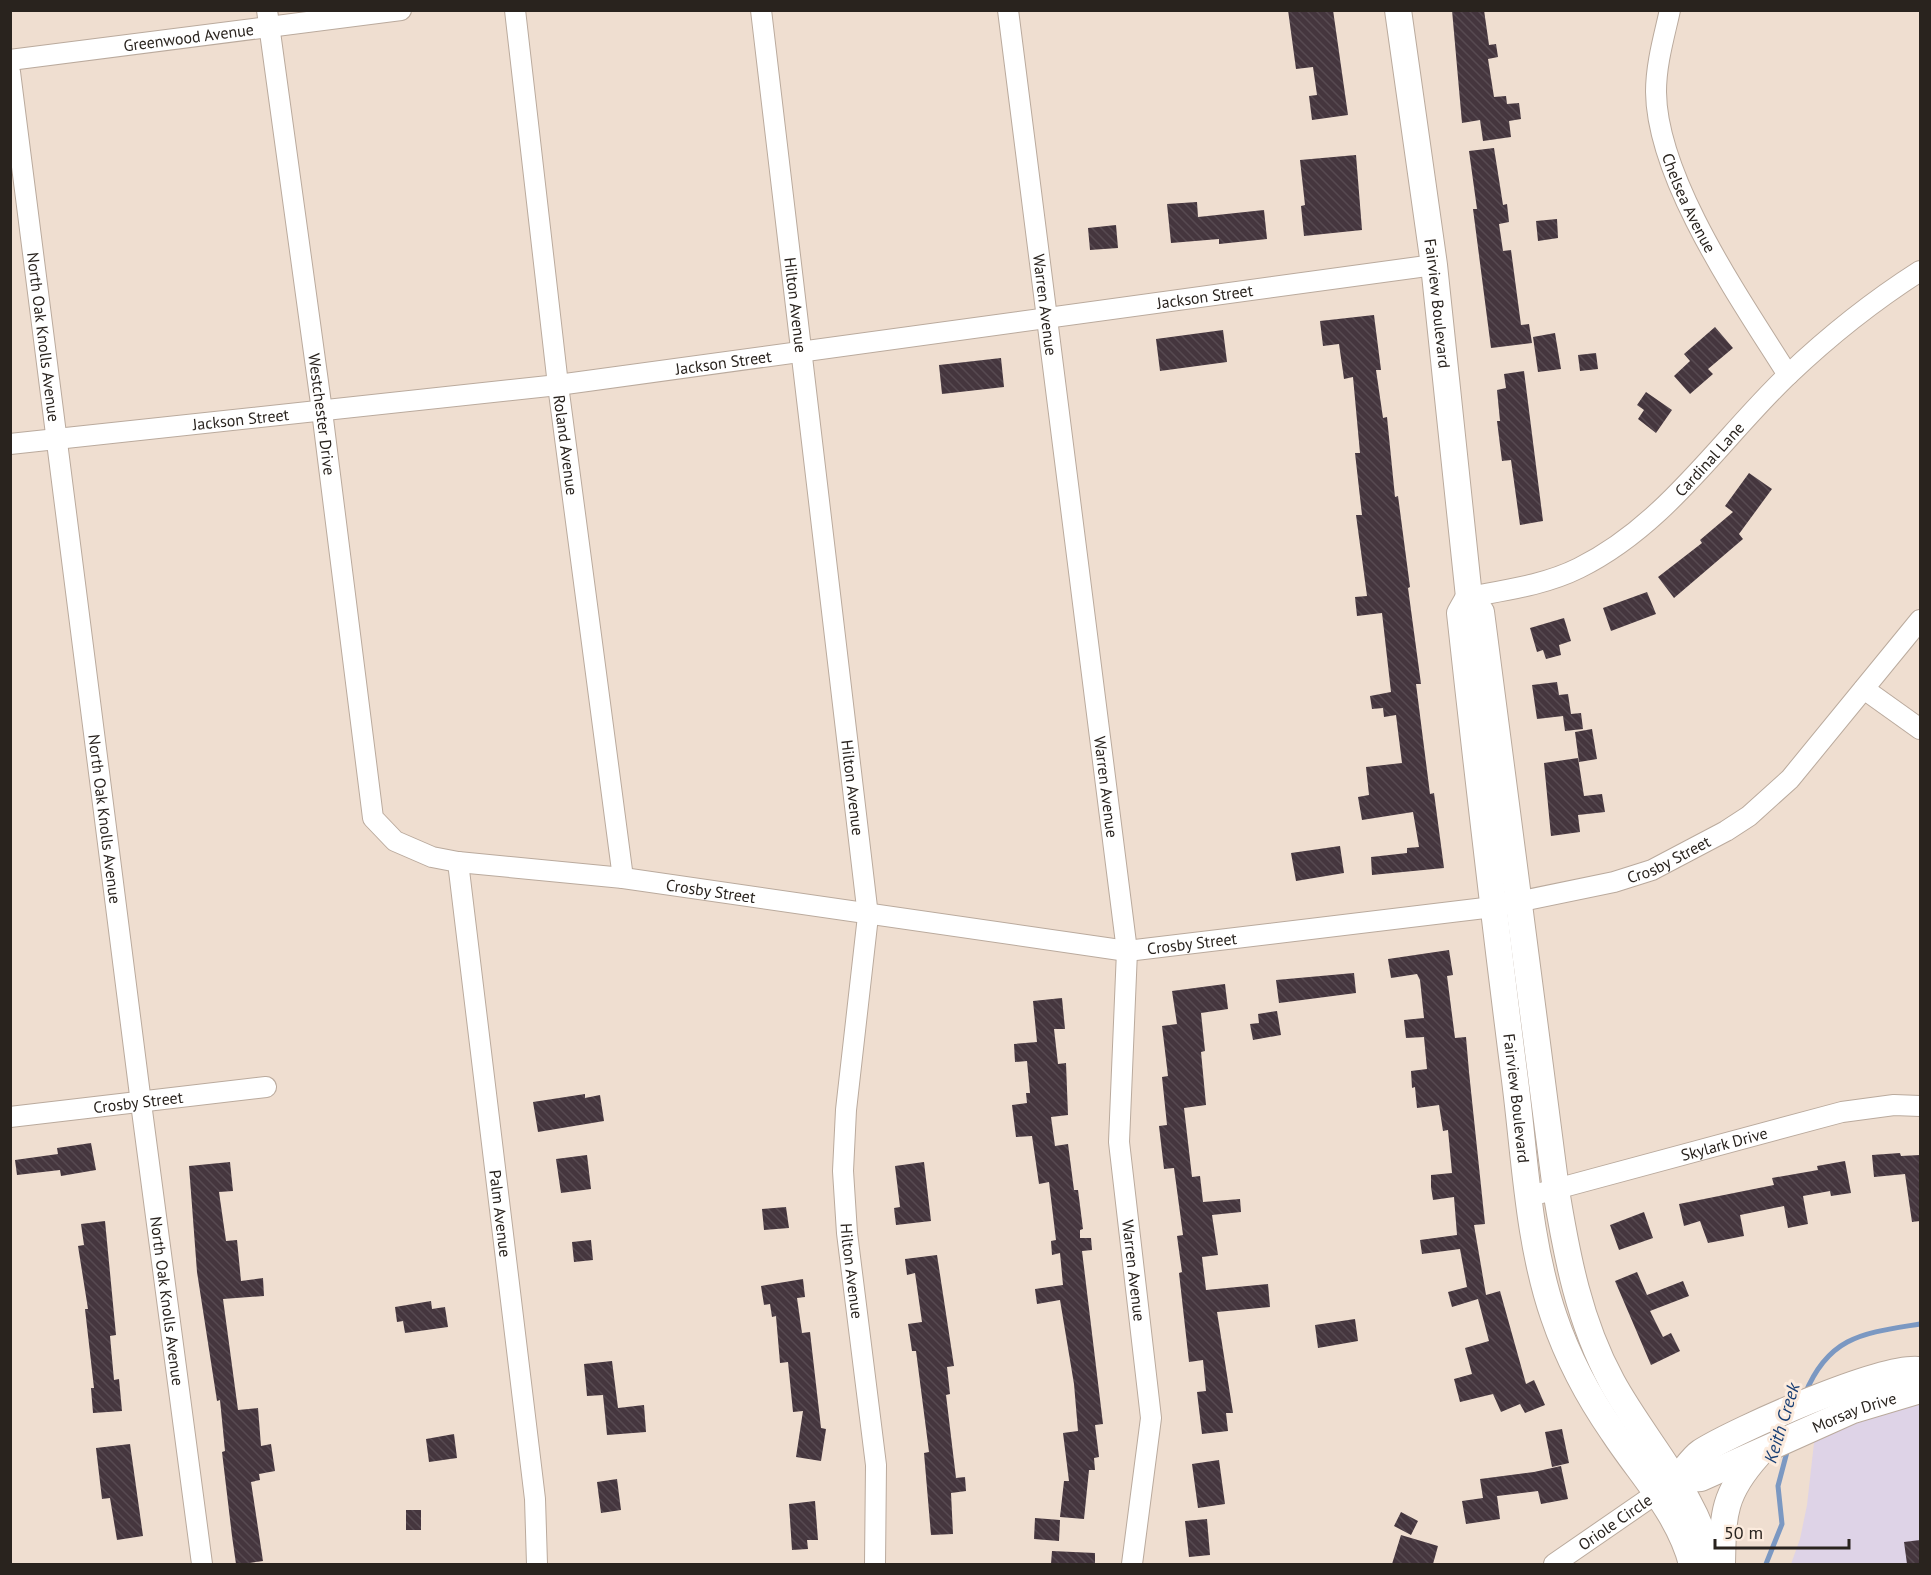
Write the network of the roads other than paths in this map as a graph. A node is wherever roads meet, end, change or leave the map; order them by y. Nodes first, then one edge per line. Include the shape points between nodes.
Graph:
1 (401, 10) edge
2 (515, 10) edge
3 (761, 10) edge
4 (1008, 10) edge
5 (1398, 10) edge
6 (1670, 10) edge
7 (267, 18) edge
8 (10, 60) edge
9 (10, 72) edge
10 (1434, 265) junction
11 (1920, 271) edge
12 (1049, 317) junction
13 (804, 350) junction
14 (1788, 375) junction
15 (558, 385) junction
16 (322, 411) junction
17 (58, 438) junction
18 (10, 444) edge
19 (1469, 597) junction
20 (1920, 620) edge
21 (1864, 689) junction
22 (1920, 729) edge
23 (373, 818) joint
24 (458, 862) junction
25 (624, 878) junction
26 (1519, 904) junction
27 (1493, 907) junction
28 (868, 916) junction
29 (1127, 951) junction
30 (266, 1087) dead end
31 (141, 1103) junction
32 (1920, 1106) edge
33 (10, 1117) edge
34 (1556, 1190) junction
35 (1530, 1196) junction
36 (1920, 1370) edge
37 (1920, 1390) edge
38 (1764, 1448) junction
39 (1666, 1486) junction
40 (202, 1564) edge
41 (537, 1564) edge
42 (875, 1564) edge
43 (1132, 1564) edge
44 (1554, 1564) edge
45 (1692, 1564) edge
46 (1712, 1564) edge
47 (1722, 1564) edge

1 - 7 street, Greenwood Avenue
2 - 15 street, Roland Avenue
3 - 13 street, Hilton Avenue
4 - 12 street, Warren Avenue
5 - 10 street, Fairview Boulevard
6 - 14 street, Chelsea Avenue via 1656,91 1658,118 1673,173 1739,297
7 - 8 street, Greenwood Avenue
7 - 16 street, Westchester Drive
9 - 17 street, North Oak Knolls Avenue
10 - 12 street, Jackson Street
10 - 19 street, Fairview Boulevard
11 - 14 street, Cardinal Lane via 1854,316
12 - 13 street, Jackson Street
12 - 29 street, Warren Avenue
13 - 15 street, Jackson Street
13 - 28 street, Hilton Avenue
14 - 19 street, Cardinal Lane via 1670,500 1632,534 1580,568 1560,576
15 - 16 street, Jackson Street
15 - 25 street, Roland Avenue
16 - 17 street, Jackson Street
16 - 23 street, Westchester Drive
17 - 18 street, Jackson Street
17 - 31 street, North Oak Knolls Avenue
19 - 26 street, Fairview Boulevard via 1481,612
19 - 27 street, Fairview Boulevard via 1460,613
20 - 21 street, Crosby Street
21 - 22 street
21 - 26 street, Crosby Street via 1790,779 1726,831 1652,870
23 - 24 street, Crosby Street via 395,841 432,858
24 - 25 street, Crosby Street
24 - 41 street, Palm Avenue via 535,1499
25 - 28 street, Crosby Street
26 - 27 street, Crosby Street
26 - 34 street, Fairview Boulevard
27 - 29 street, Crosby Street
27 - 35 street, Fairview Boulevard
28 - 29 street, Crosby Street
28 - 42 street, Hilton Avenue via 843,1171 876,1465
29 - 43 street, Warren Avenue via 1119,1142 1151,1418
30 - 31 street, Crosby Street
31 - 33 street, Crosby Street
31 - 40 street, North Oak Knolls Avenue
32 - 34 street, Skylark Drive via 1842,1112
34 - 35 street, Skylark Drive
34 - 39 street, Fairview Boulevard via 1569,1268 1590,1335
35 - 39 street, Fairview Boulevard via 1546,1289 1568,1353 1612,1432
36 - 39 street, Morsay Drive via 1884,1376 1762,1422 1698,1454
37 - 38 street, Morsay Drive via 1859,1408
38 - 39 street, Morsay Drive via 1701,1478
38 - 47 street via 1742,1472 1728,1497 1722,1525
39 - 44 street, Oriole Circle
39 - 45 street, Fairview Boulevard
39 - 46 street, Fairview Boulevard via 1695,1512

